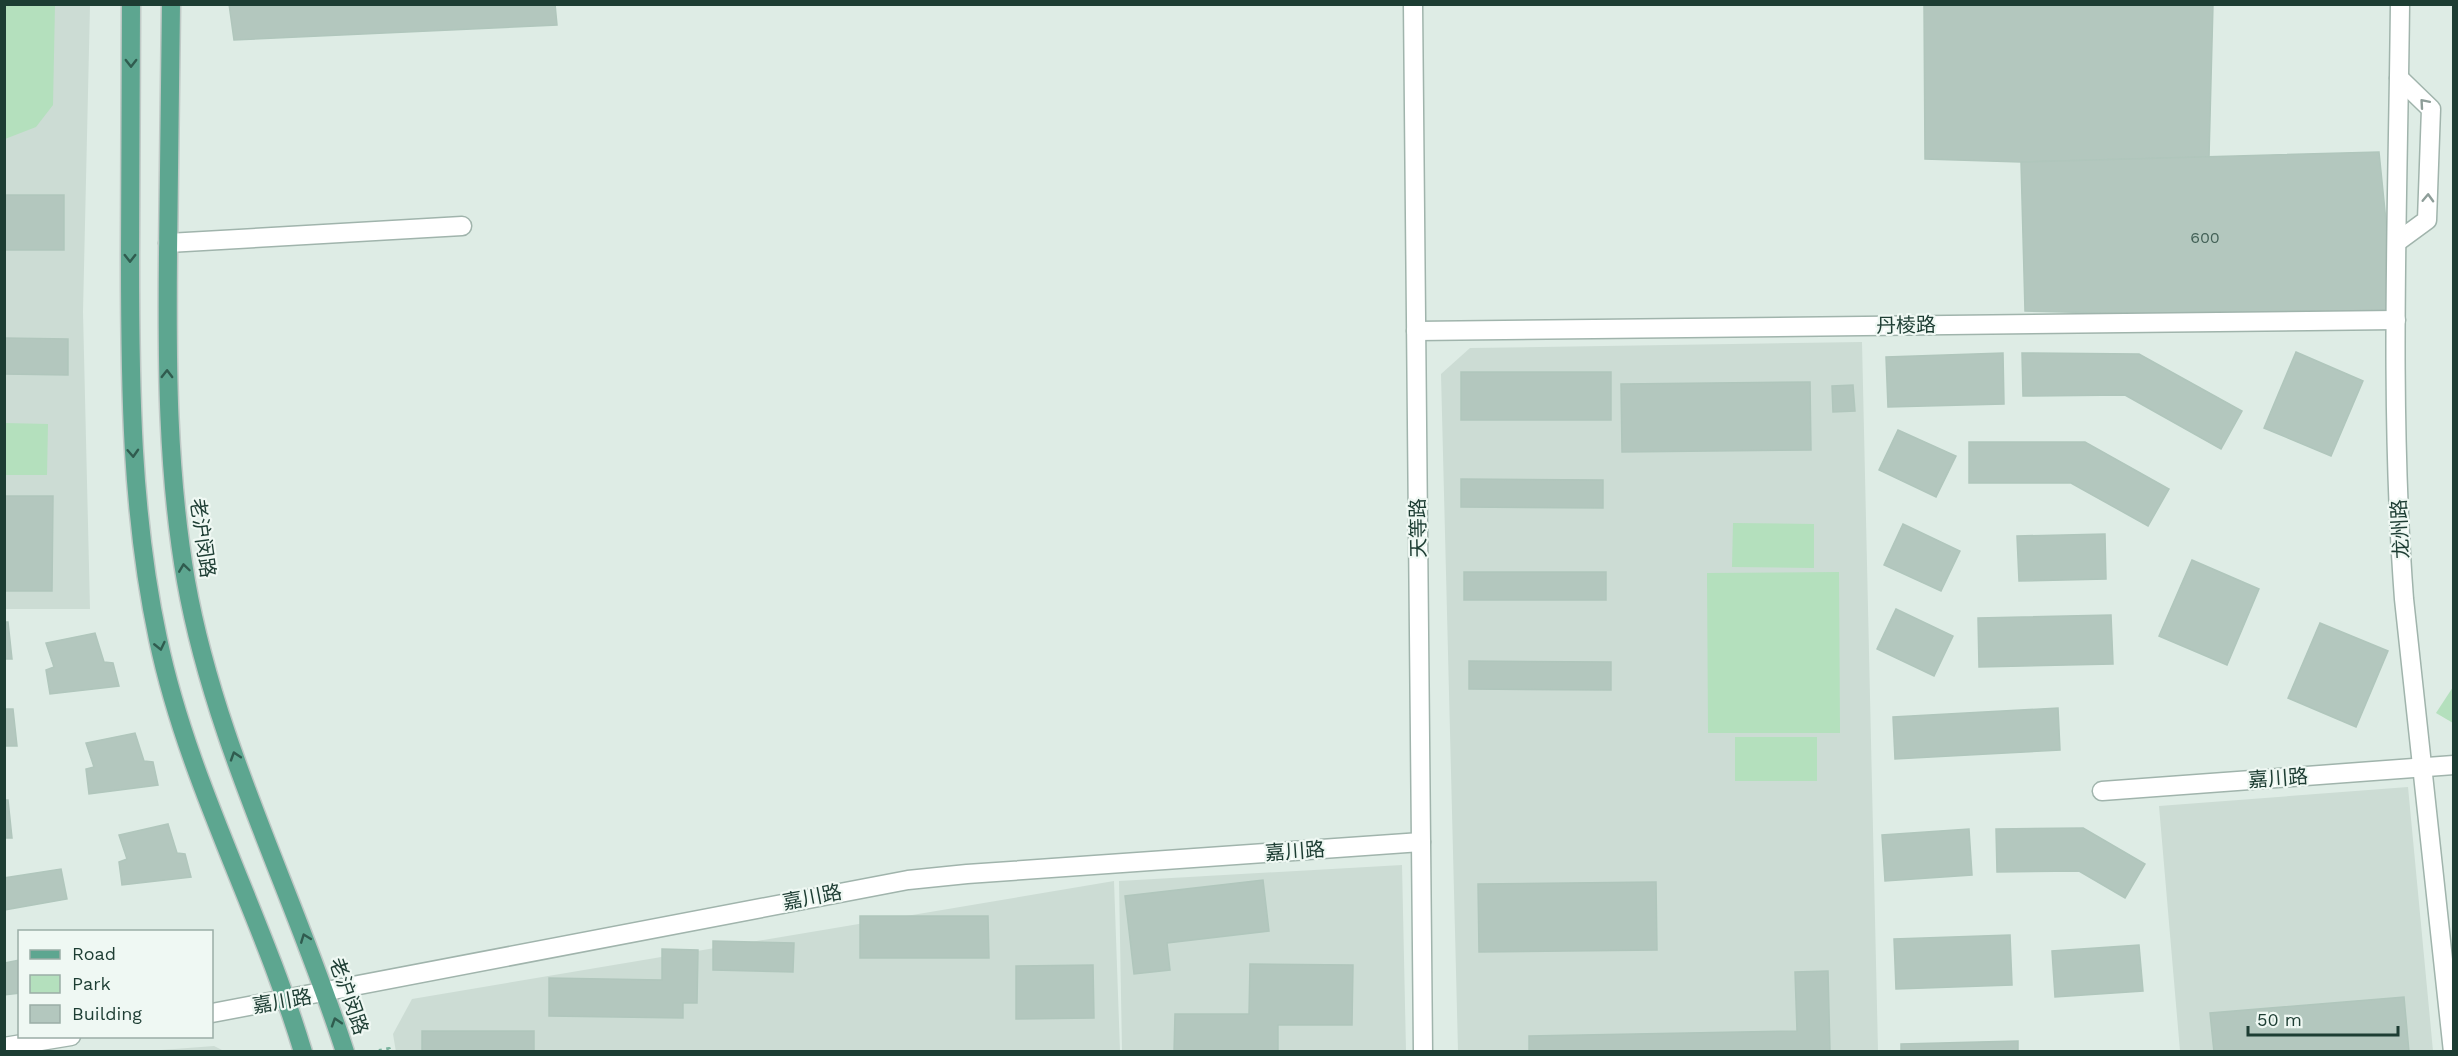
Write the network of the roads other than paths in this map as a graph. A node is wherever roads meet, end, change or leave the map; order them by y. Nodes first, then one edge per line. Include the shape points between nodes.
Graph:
1 (131, 4) edge
2 (171, 4) edge
3 (1413, 4) edge
4 (2400, 4) edge
5 (2400, 78) junction
6 (462, 226) dead end
7 (2397, 242) junction
8 (168, 243) junction
9 (2396, 320) junction
10 (1416, 331) junction
11 (2454, 765) edge
12 (2423, 768) junction
13 (2102, 791) dead end
14 (1420, 842) junction
15 (326, 993) junction
16 (287, 1000) junction
17 (213, 1013) edge
18 (58, 1038) edge
19 (4, 1047) edge
20 (303, 1052) edge
21 (345, 1052) edge
22 (1423, 1052) edge
23 (2453, 1052) edge

1 -> 16 main road via 130,389 135,488 150,589 170,687
2 - 8 main road, 老沪闵路
3 - 10 street, 天等路
4 - 5 street, 龙州路
5 - 7 street, 龙州路
7 -> 5 street via 2427,220 2431,109
6 - 8 street
7 - 9 street, 龙州路
15 -> 8 main road, 老沪闵路 via 240,769 209,676 186,583 173,485 167,390
9 - 10 street, 丹棱路
9 - 12 street, 龙州路 via 2400,543
10 - 14 street, 天等路
11 - 12 street, 嘉川路
12 - 13 street, 嘉川路
12 - 23 street, 龙州路
14 - 15 street, 嘉川路 via 908,880
14 - 22 street, 天等路
15 - 16 street, 嘉川路
21 -> 15 main road, 老沪闵路
16 - 17 street, 嘉川路
16 - 20 main road
18 - 19 street

